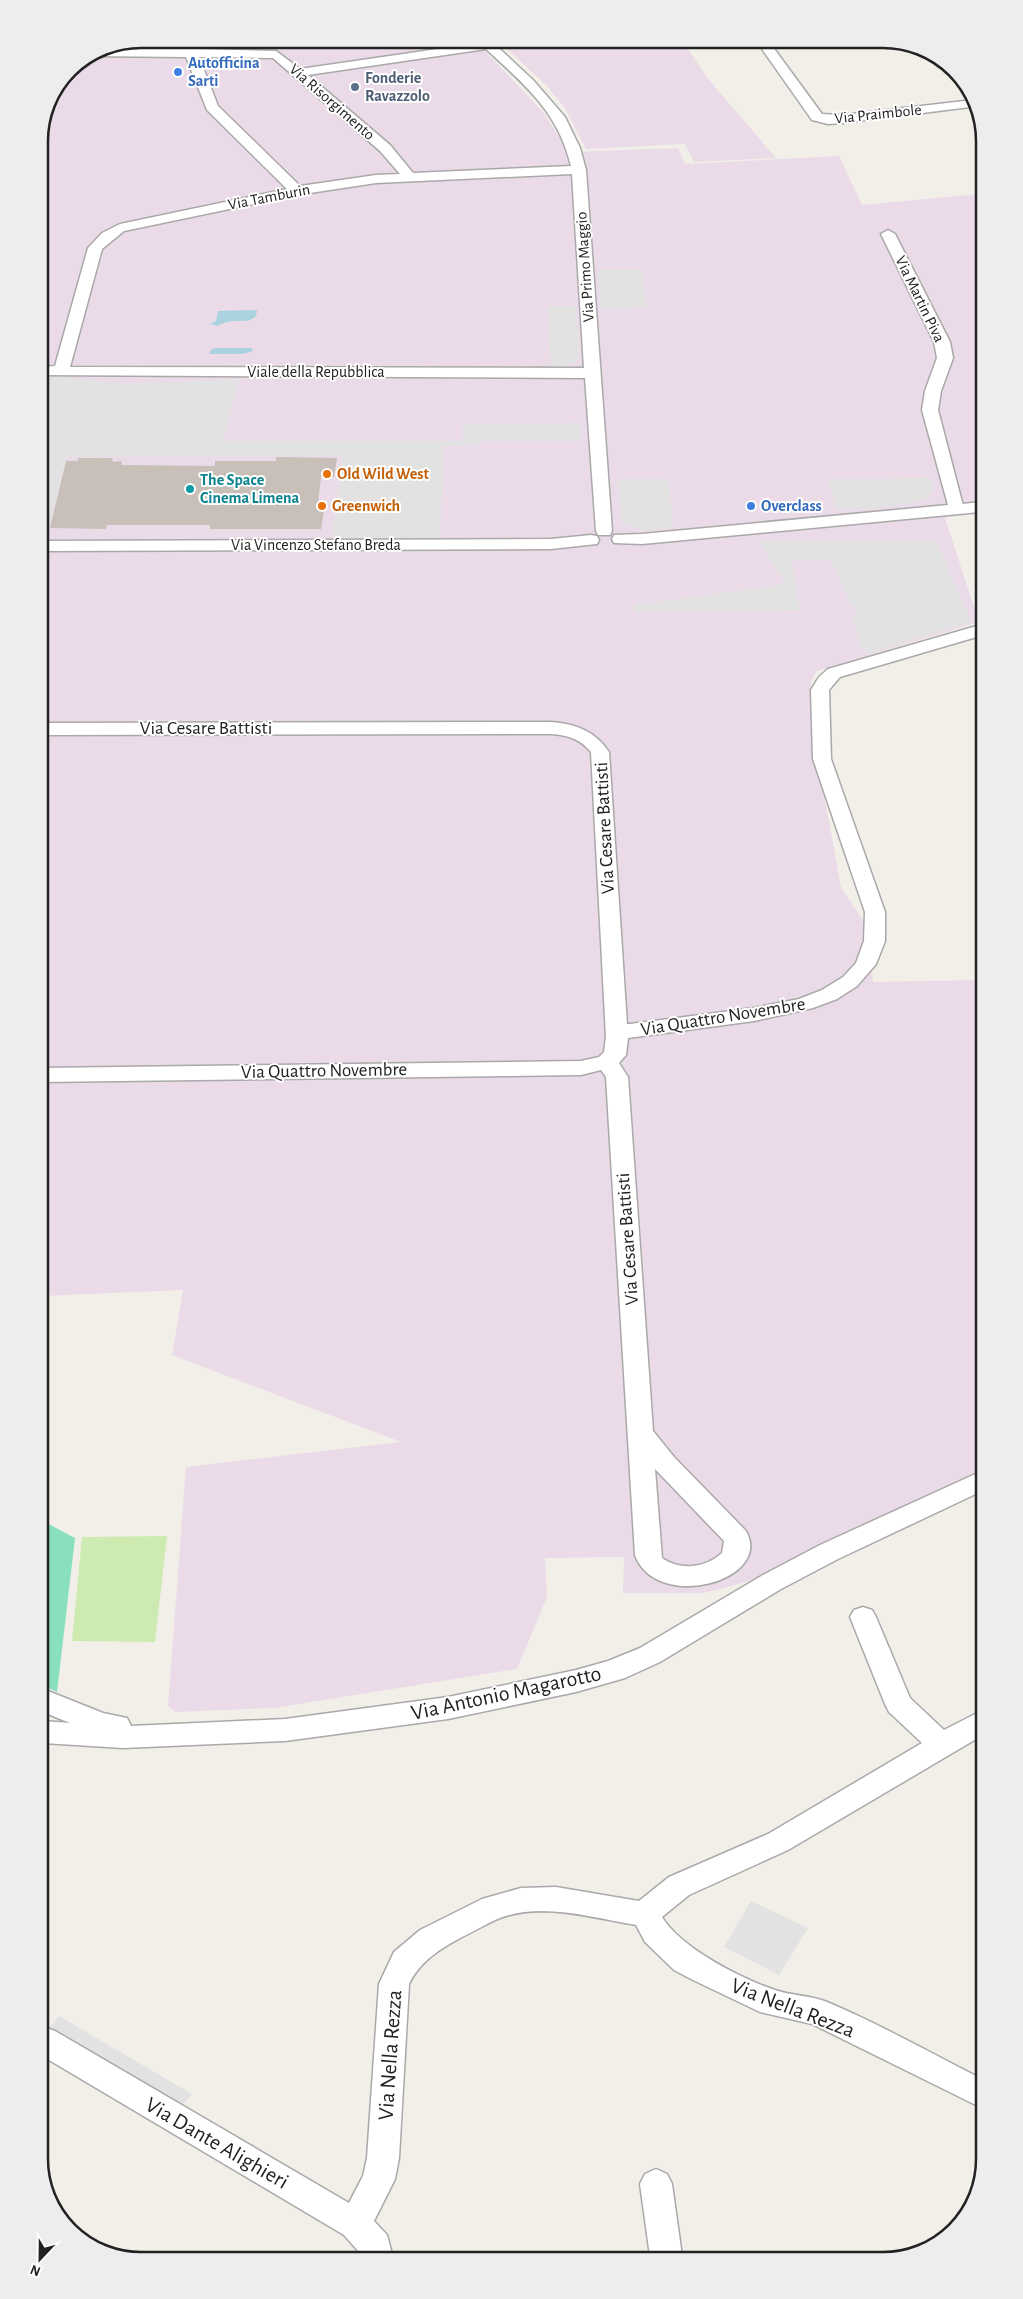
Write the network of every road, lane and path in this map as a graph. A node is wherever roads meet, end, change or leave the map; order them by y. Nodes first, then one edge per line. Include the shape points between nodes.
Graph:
1 (192, 48) edge
2 (450, 48) edge
3 (492, 48) edge
4 (768, 48) edge
5 (110, 53) edge
6 (192, 53) junction
7 (298, 73) junction
8 (968, 104) edge
9 (580, 170) junction
10 (406, 177) junction
11 (297, 190) junction
12 (888, 234) dead end
13 (48, 371) edge
14 (61, 371) junction
15 (593, 374) junction
16 (976, 507) edge
17 (959, 509) junction
18 (597, 536) junction
19 (48, 546) edge
20 (976, 631) edge
21 (48, 729) edge
22 (617, 1031) junction
23 (606, 1062) junction
24 (48, 1075) edge
25 (641, 1434) junction
26 (976, 1483) edge
27 (862, 1617) dead end
28 (48, 1702) edge
29 (976, 1725) edge
30 (48, 1732) edge
31 (165, 1735) junction
32 (940, 1744) junction
33 (646, 1914) junction
34 (48, 2043) edge
35 (976, 2092) edge
36 (656, 2184) dead end
37 (354, 2224) junction
38 (376, 2251) edge
39 (665, 2252) edge

1 - 6 street
2 - 7 street
3 - 9 street, Via Primo Maggio via 561,120 574,147
4 - 8 street, Via Praimbole via 821,118 843,119
5 - 6 street, Via Risorgimento
6 - 7 street, Via Risorgimento via 276,55
6 - 11 street via 212,107
7 - 10 street, Via Risorgimento via 384,148 406,172
9 - 10 street, Via Tamburin
9 - 15 street, Via Primo Maggio
10 - 11 street, Via Tamburin
11 - 14 street, Via Tamburin via 130,225 99,242
12 - 17 street, Via Martin Piva via 944,348 945,358 930,410 954,502
13 - 14 street, Viale della Repubblica
14 - 15 street, Viale della Repubblica
15 - 18 street, Via Primo Maggio
16 - 17 street, Via Vincenzo Stefano Breda
17 - 18 street, Via Vincenzo Stefano Breda via 620,539 608,545 596,544
18 - 19 street, Via Vincenzo Stefano Breda via 544,544
20 - 22 street, Via Quattro Novembre via 834,673 820,690 822,759 875,912 877,928 872,948 848,984 826,998 792,1009
21 - 22 street, Via Cesare Battisti via 551,728 586,736 593,740 600,752
22 - 23 street, Via Cesare Battisti via 615,1055
23 - 24 street, Via Quattro Novembre via 581,1068
23 - 25 street, Via Cesare Battisti via 616,1077
25 - 25 street, Via Cesare Battisti via 648,1555 653,1565 667,1572 700,1576 722,1568 732,1559 737,1538 665,1464
26 - 31 street, Via Antonio Magarotto via 821,1556 650,1655 615,1670 440,1710 285,1730
27 - 32 street via 900,1704
28 - 31 street, Via Antonio Magarotto via 100,1723
29 - 32 street
30 - 31 street, Via Antonio Magarotto via 123,1737
32 - 33 street via 778,1842 679,1886
33 - 35 street, Via Nella Rezza via 656,1933 685,1961 771,2002 817,2012
33 - 37 street, Via Nella Rezza via 556,1899 521,1900 492,1908 460,1923 425,1943 405,1961 394,1984 380,2179
34 - 37 street, Via Dante Alighieri
36 - 39 street
37 - 38 street, Via Dante Alighieri via 375,2246

